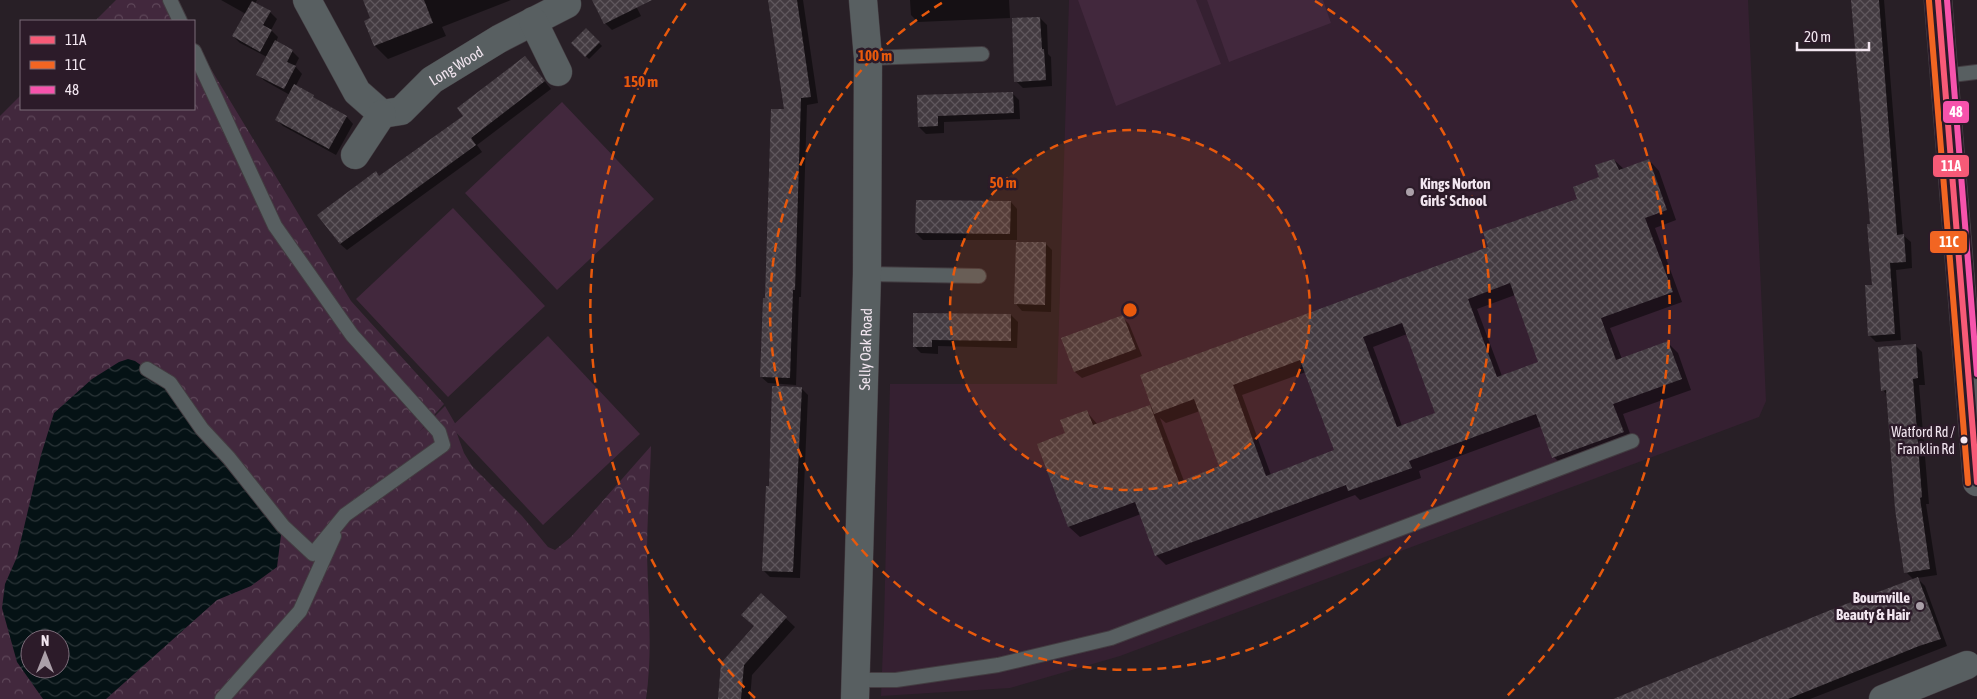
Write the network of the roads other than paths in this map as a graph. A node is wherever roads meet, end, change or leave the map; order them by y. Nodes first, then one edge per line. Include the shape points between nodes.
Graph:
1 (170, 0) edge
2 (307, 0) edge
3 (863, 0) edge
4 (1938, 0) edge
5 (567, 4) dead end
6 (180, 20) edge
7 (533, 21) junction
8 (195, 53) edge
9 (982, 54) dead end
10 (868, 58) junction
11 (558, 72) dead end
12 (1977, 72) edge
13 (1944, 76) junction
14 (382, 114) junction
15 (355, 155) dead end
16 (867, 274) junction
17 (979, 276) dead end
18 (147, 369) dead end
19 (1632, 441) dead end
20 (1977, 482) edge
21 (345, 515) junction
22 (1967, 665) dead end
23 (856, 690) edge
24 (222, 699) edge
25 (1883, 699) edge

1 - 6 lane
2 - 14 street via 357,92
3 - 10 street, Selly Oak Road
4 - 13 highway
5 - 7 street, Long Wood
7 - 11 street
7 - 14 street, Long Wood via 432,80 401,111
8 - 21 lane via 275,226 352,335 438,432 444,445
9 - 10 lane
10 - 16 street, Selly Oak Road
12 - 13 lane
13 - 20 highway
14 - 15 street
16 - 17 lane
16 - 23 street, Selly Oak Road
18 - 21 lane via 170,384 202,429 283,526 313,554
19 - 23 lane via 1111,638 998,665 896,680
21 - 24 lane via 300,611
22 - 25 street

